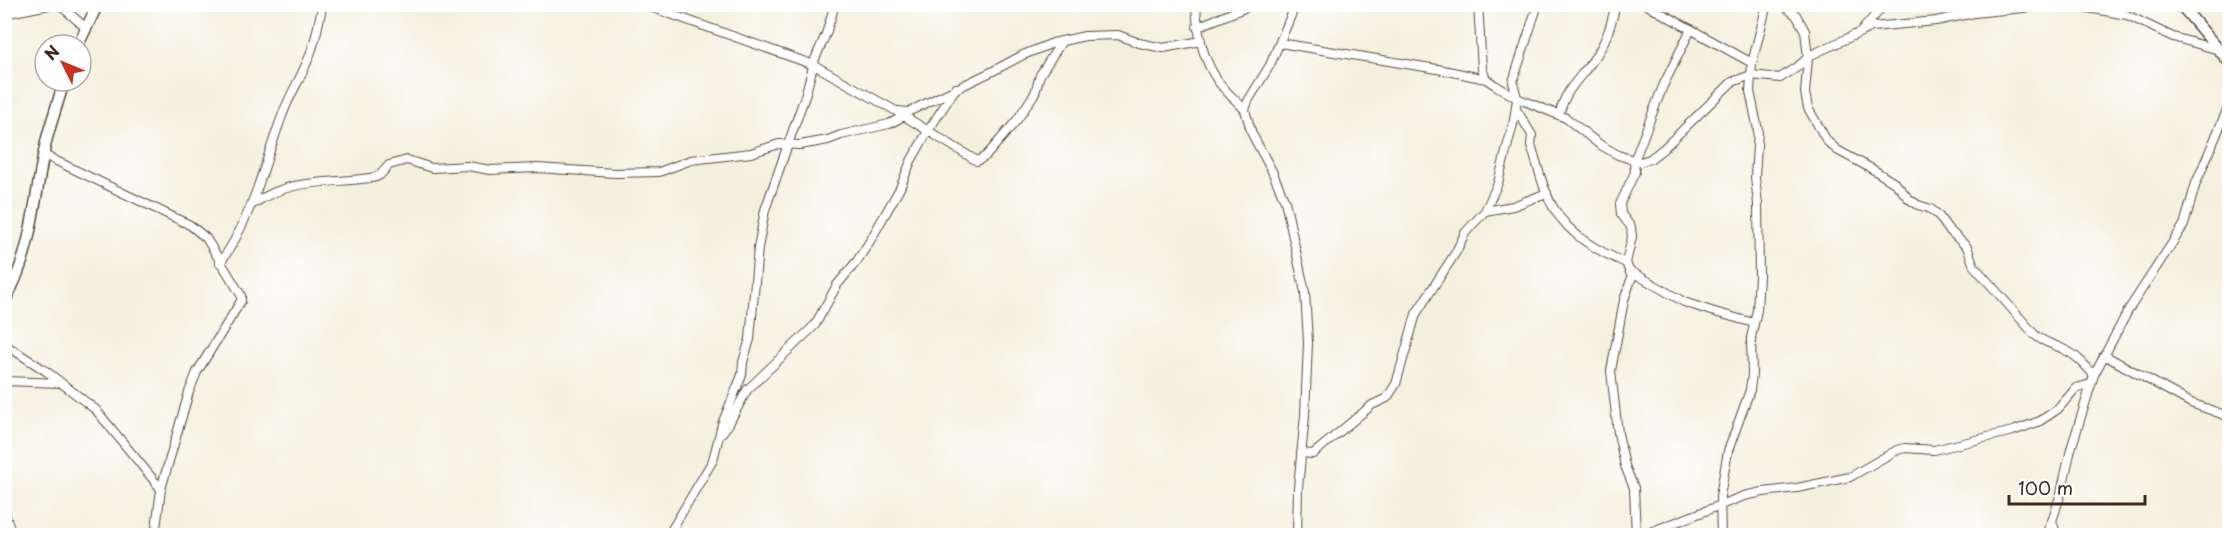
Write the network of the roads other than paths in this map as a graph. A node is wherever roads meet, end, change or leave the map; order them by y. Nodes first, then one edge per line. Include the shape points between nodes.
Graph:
1 (98, 4) edge
2 (323, 4) edge
3 (642, 4) edge
4 (835, 4) edge
5 (1196, 4) edge
6 (1254, 4) edge
7 (1296, 4) edge
8 (1478, 4) edge
9 (1538, 4) edge
10 (1616, 4) edge
11 (1645, 4) edge
12 (1767, 4) edge
13 (1782, 4) edge
14 (1885, 4) edge
15 (2065, 4) edge
16 (2180, 4) edge
17 (46, 5) edge
18 (63, 5) edge
19 (4, 14) edge
20 (1197, 27) junction
21 (86, 28) junction
22 (1691, 29) junction
23 (1860, 32) junction
24 (84, 33) edge
25 (1062, 41) junction
26 (1201, 41) junction
27 (1280, 43) junction
28 (2219, 50) junction
29 (1808, 57) junction
30 (1752, 63) junction
31 (2229, 63) edge
32 (814, 65) junction
33 (1751, 75) junction
34 (1486, 79) junction
35 (956, 88) junction
36 (61, 93) edge
37 (1517, 98) junction
38 (2229, 103) edge
39 (1245, 110) junction
40 (1516, 110) junction
41 (900, 113) junction
42 (1559, 115) junction
43 (928, 130) junction
44 (786, 145) junction
45 (44, 155) junction
46 (1634, 160) junction
47 (1546, 193) junction
48 (253, 204) junction
49 (1485, 211) junction
50 (1626, 263) junction
51 (220, 264) junction
52 (1632, 272) junction
53 (4, 302) edge
54 (1754, 323) junction
55 (4, 344) edge
56 (2104, 355) junction
57 (2094, 375) junction
58 (4, 381) edge
59 (62, 382) junction
60 (2091, 384) junction
61 (2229, 417) edge
62 (719, 435) junction
63 (1301, 453) junction
64 (161, 489) junction
65 (1721, 505) junction
66 (4, 512) edge
67 (2052, 521) junction
68 (12, 536) edge
69 (155, 536) edge
70 (668, 536) edge
71 (1297, 536) edge
72 (1638, 536) edge
73 (1721, 536) edge
74 (2045, 536) edge
75 (2056, 536) edge

1 - 21 street
2 - 48 street via 312,50 283,113
3 - 32 street
4 - 32 street
5 - 20 street
6 - 20 street
7 - 27 street
8 - 34 street
9 - 37 street via 1515,72
10 - 42 street via 1609,32 1594,60 1569,91
11 - 22 street
12 - 30 street
13 - 29 street via 1796,15 1805,31
14 - 23 street
15 - 23 street via 1974,13
15 - 28 street via 2127,15 2173,37
16 - 28 street
17 - 18 street
17 - 19 street
18 - 21 street
20 - 26 street
21 - 24 street
22 - 30 street
22 - 46 street
23 - 29 street
25 - 26 street via 1118,35 1163,48
25 - 35 street via 1023,55
25 - 43 street via 1017,120 986,156 977,161
26 - 39 street via 1216,79
27 - 34 street
27 - 39 street
28 - 31 street
29 - 33 street via 1780,78
29 - 57 street via 1808,108 1827,141 1888,179 1909,199 1931,209 1967,247 1974,266 2030,330 2077,358
30 - 33 street
32 - 41 street
32 - 44 street
33 - 46 street via 1732,82 1664,149 1650,159
33 - 54 street via 1750,91 1758,130 1755,177 1759,276
34 - 37 street
35 - 41 street
35 - 43 street
36 - 45 street
37 - 40 street
37 - 42 street
38 - 56 street via 2196,183 2184,225 2144,283
39 - 63 street via 1251,134 1285,201 1305,292 1308,342
40 - 47 street via 1532,135 1531,145
40 - 49 street via 1498,183
41 - 43 street
41 - 44 street via 889,124 828,140
42 - 46 street via 1599,144
43 - 62 street via 870,241 837,285 822,316 747,390
44 - 48 street via 691,160 659,172 442,168 407,160 390,165 376,177 295,186 269,193
44 - 62 street via 765,210 742,375
45 - 51 street via 190,225 206,238
45 - 53 street via 25,255
46 - 50 street via 1635,172 1620,204 1621,214 1631,227
47 - 49 street via 1513,206
47 - 50 street via 1571,231 1598,251
48 - 51 street
49 - 63 street via 1465,233 1416,314 1396,384 1387,398 1372,405 1313,454
50 - 52 street
51 - 64 street via 241,301 197,372
52 - 54 street via 1684,302
52 - 72 street via 1611,371 1618,433 1634,488
54 - 65 street via 1750,390 1728,451
55 - 59 street
56 - 57 street
56 - 61 street via 2191,403
57 - 60 street
58 - 59 street
59 - 64 street via 96,410
60 - 65 street via 2078,387 2058,409 2040,421 2013,431 1934,450 1897,450 1850,477 1754,494
60 - 67 street
62 - 70 street via 713,460
63 - 71 street
64 - 69 street
65 - 72 street
65 - 73 street
66 - 68 street
67 - 74 street
67 - 75 street

